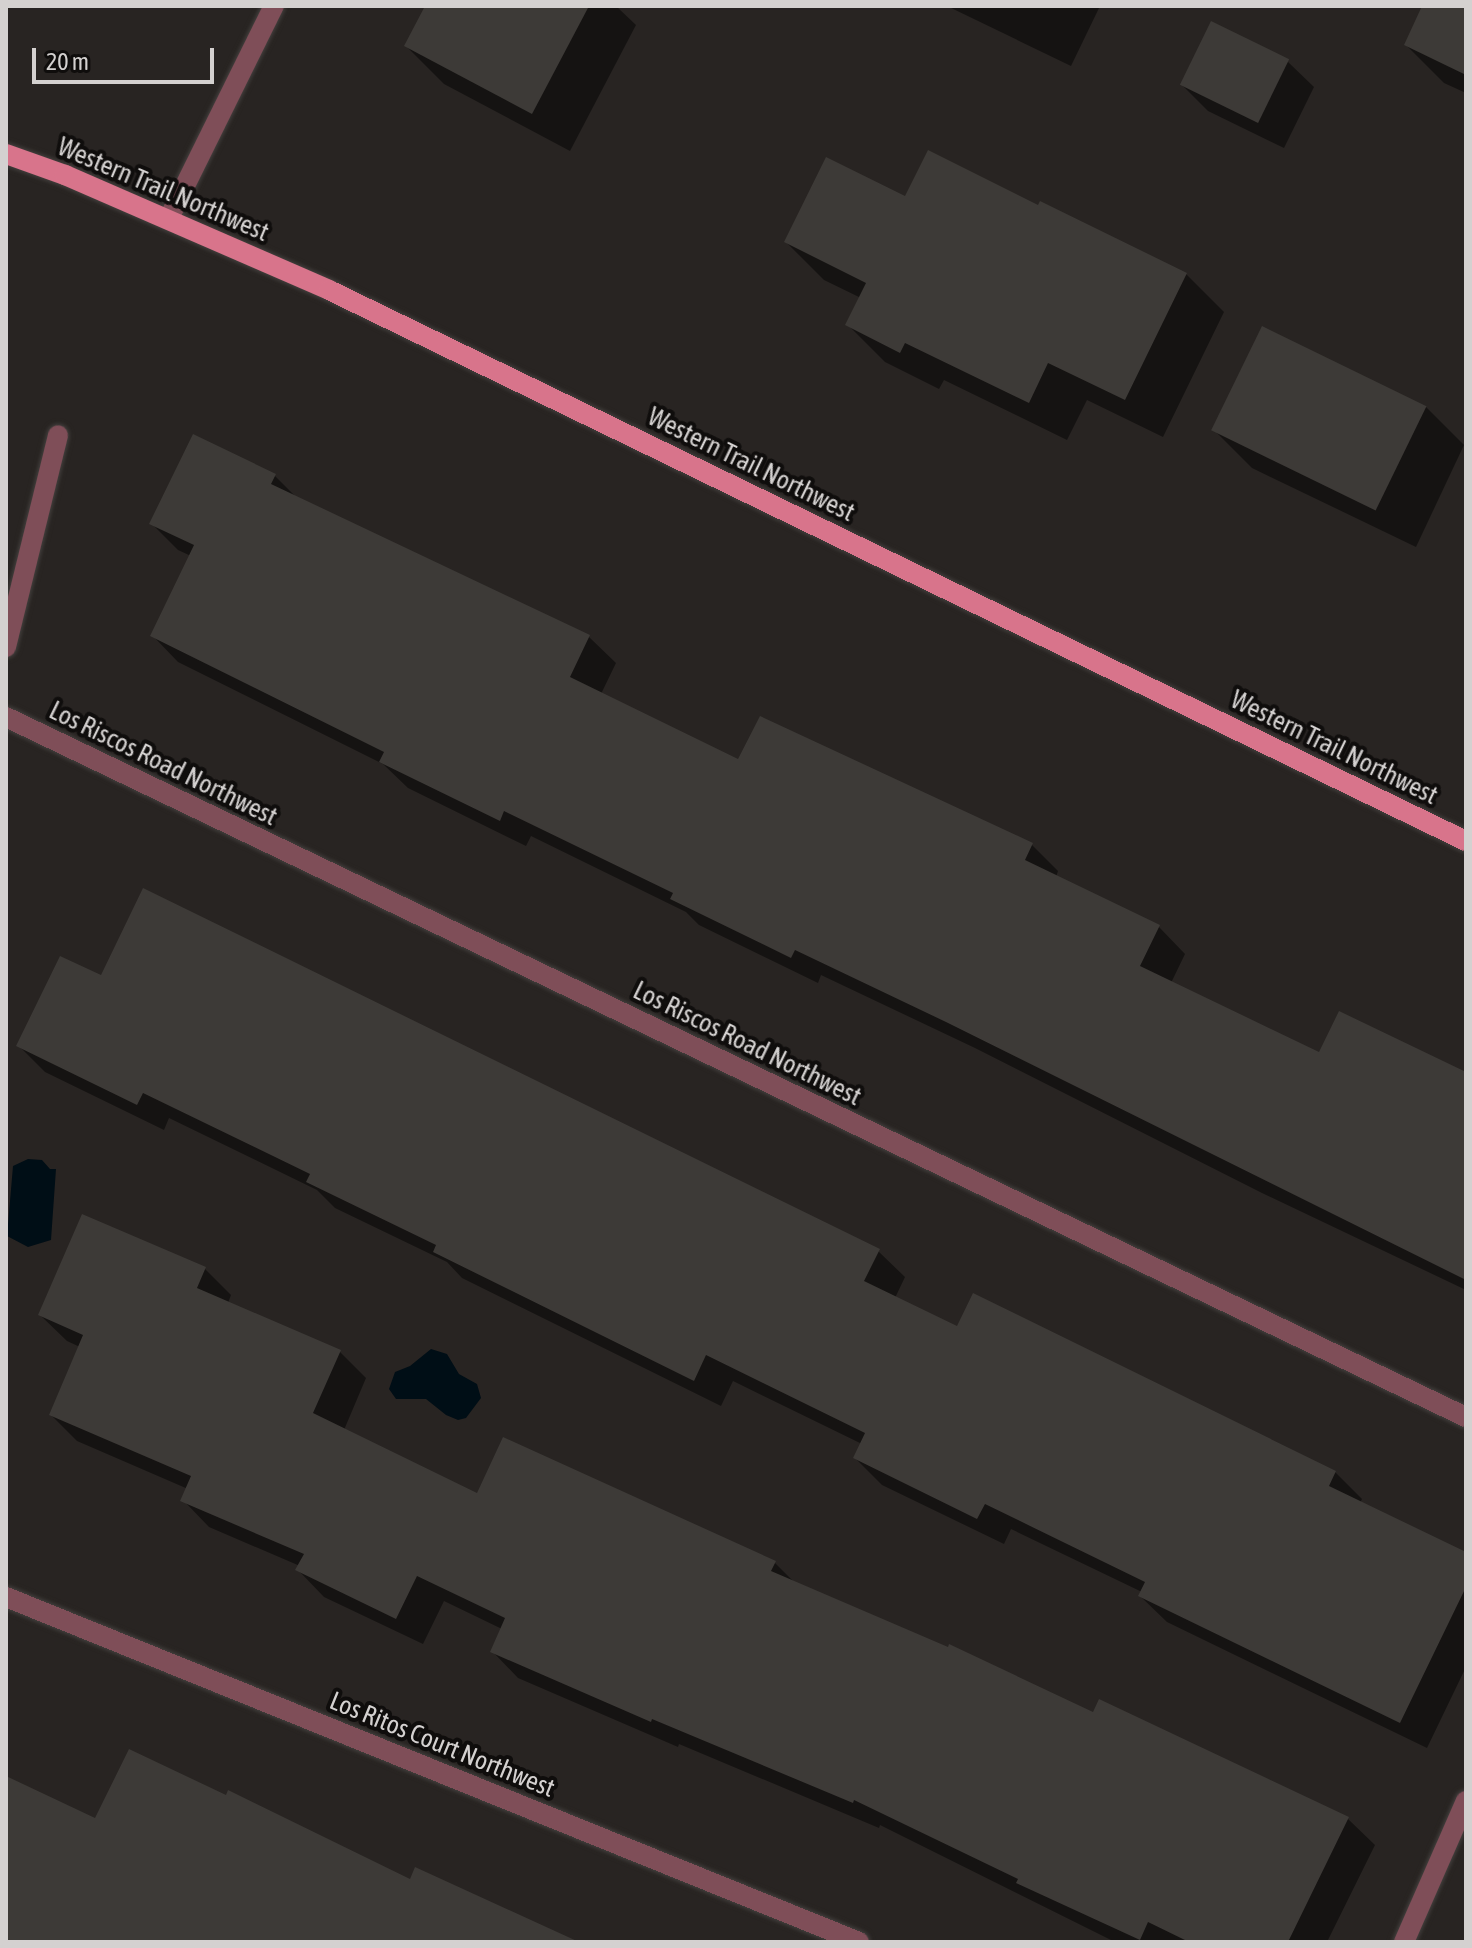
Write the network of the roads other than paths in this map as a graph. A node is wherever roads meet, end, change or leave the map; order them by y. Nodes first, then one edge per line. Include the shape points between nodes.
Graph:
1 (274, 6) edge
2 (6, 154) edge
3 (169, 218) junction
4 (58, 435) dead end
5 (6, 647) edge
6 (6, 717) edge
7 (1466, 841) edge
8 (1466, 1417) edge
9 (6, 1597) edge
10 (1466, 1801) edge
11 (859, 1942) edge
12 (1404, 1942) edge

1 - 3 street
2 - 3 main road, Western Trail Northwest
3 - 7 main road, Western Trail Northwest via 329,290
4 - 5 street
6 - 8 street, Los Riscos Road Northwest
9 - 11 street, Los Ritos Court Northwest
10 - 12 street

